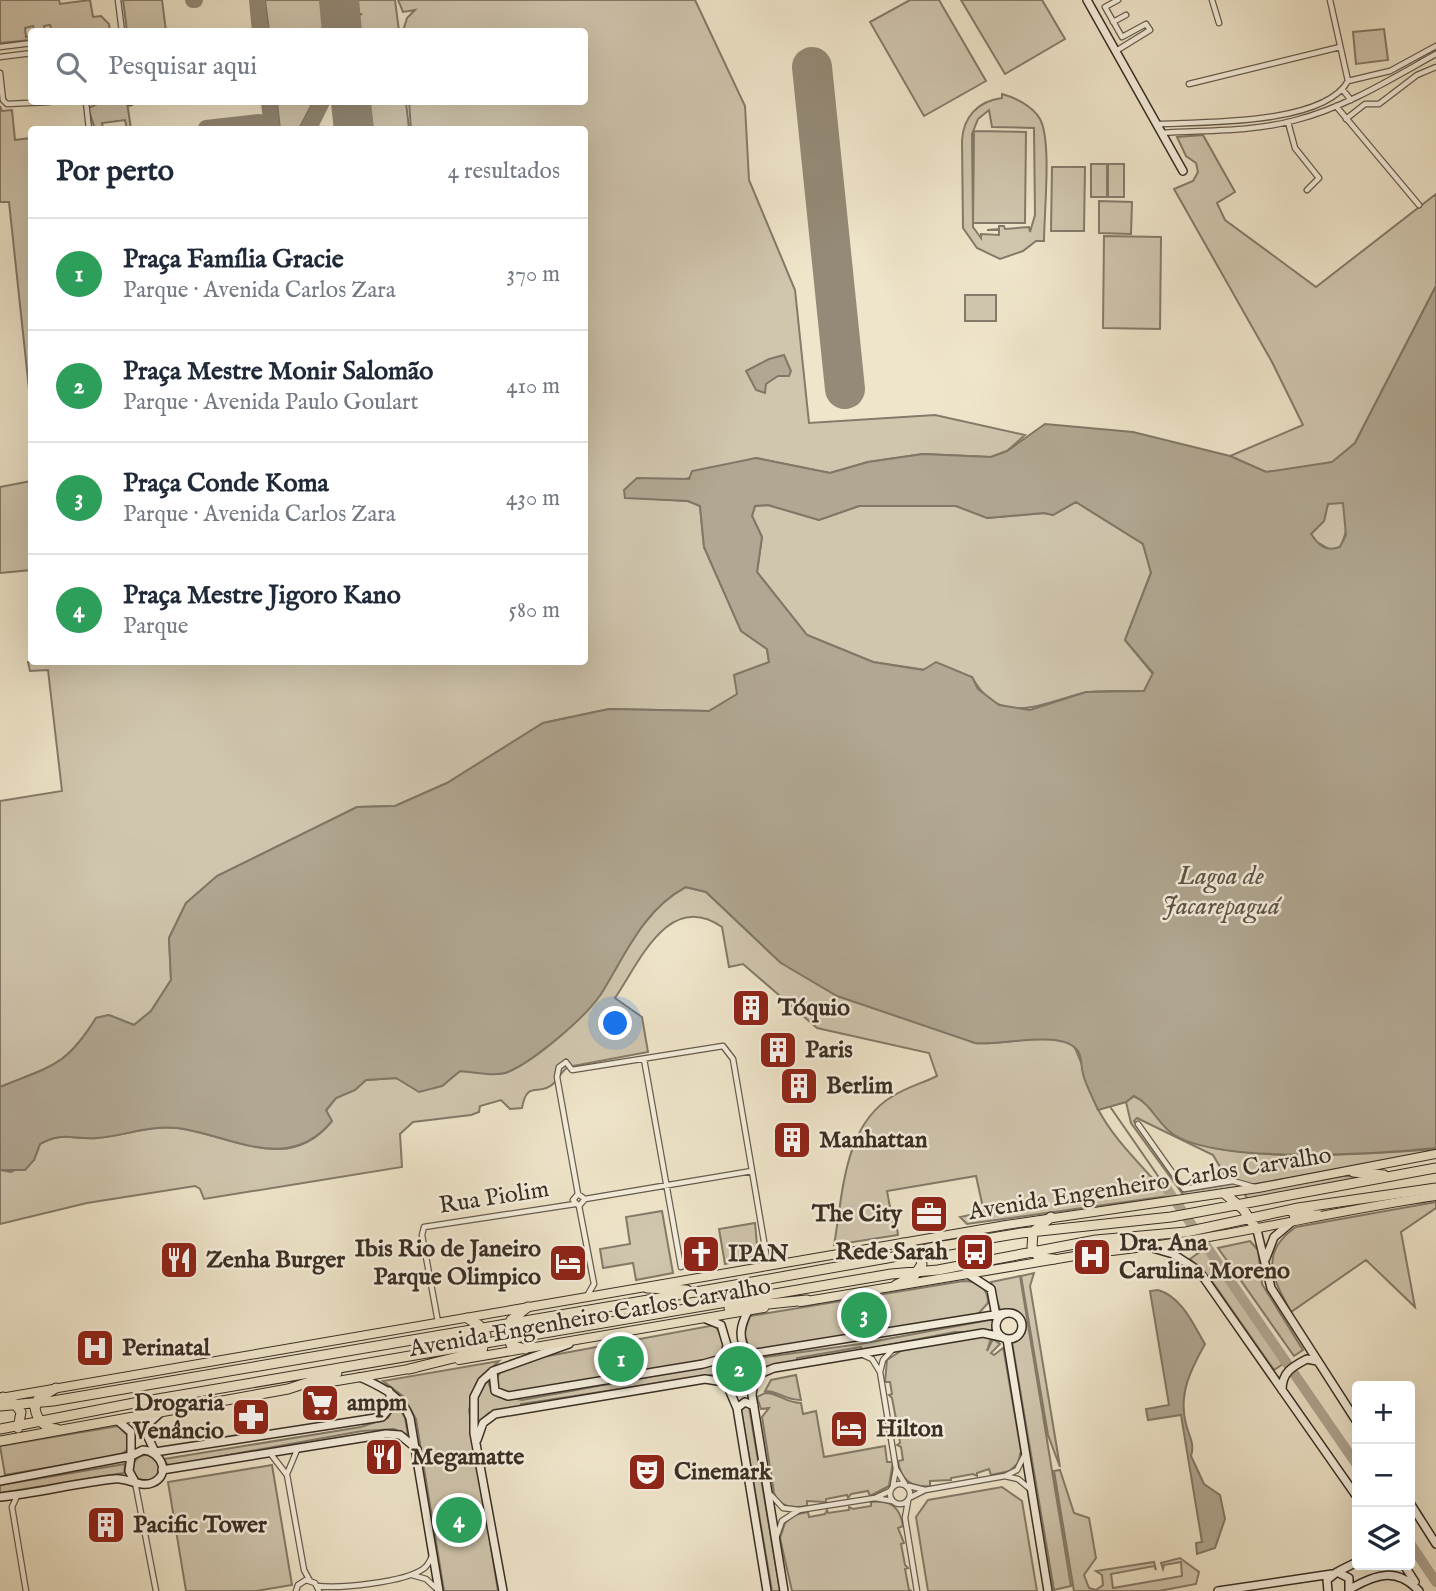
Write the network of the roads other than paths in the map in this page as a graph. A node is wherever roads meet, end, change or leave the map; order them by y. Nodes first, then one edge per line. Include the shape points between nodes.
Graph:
1 (118, 0) edge
2 (1087, 0) edge
3 (1101, 0) edge
4 (1118, 0) edge
5 (1212, 0) edge
6 (1329, 0) edge
7 (1105, 7) junction
8 (1126, 15) dead end
9 (1113, 22) junction
10 (1219, 23) dead end
11 (122, 28) edge
12 (1122, 37) junction
13 (28, 44) edge
14 (1127, 45) junction
15 (1436, 46) edge
16 (0, 47) edge
17 (1340, 47) junction
18 (1116, 51) junction
19 (28, 54) edge
20 (1436, 54) edge
21 (0, 57) edge
22 (1436, 67) edge
23 (0, 74) edge
24 (1348, 81) junction
25 (1189, 84) dead end
26 (1342, 89) junction
27 (1351, 100) junction
28 (28, 103) edge
29 (86, 105) edge
30 (1336, 106) junction
31 (1346, 118) junction
32 (1288, 122) junction
33 (1156, 124) junction
34 (89, 126) edge
35 (1161, 133) junction
36 (1183, 171) dead end
37 (1307, 190) dead end
38 (1419, 205) dead end
39 (644, 1059) junction
40 (1138, 1124) dead end
41 (1436, 1154) edge
42 (1436, 1168) edge
43 (752, 1171) junction
44 (1353, 1172) junction
45 (1396, 1177) junction
46 (666, 1186) junction
47 (1258, 1188) junction
48 (1436, 1188) edge
49 (578, 1194) junction
50 (1224, 1194) junction
51 (1436, 1196) edge
52 (585, 1199) junction
53 (577, 1205) junction
54 (1240, 1205) junction
55 (1318, 1215) junction
56 (1268, 1216) junction
57 (1051, 1217) junction
58 (1297, 1219) junction
59 (1251, 1220) junction
60 (1257, 1230) junction
61 (1033, 1232) junction
62 (1152, 1236) junction
63 (903, 1243) junction
64 (1148, 1247) junction
65 (918, 1251) junction
66 (1034, 1253) junction
67 (1092, 1253) junction
68 (1054, 1259) junction
69 (1265, 1262) junction
70 (768, 1266) junction
71 (681, 1267) dead end
72 (918, 1272) junction
73 (968, 1274) junction
74 (897, 1285) junction
75 (647, 1288) junction
76 (707, 1290) junction
77 (993, 1296) junction
78 (586, 1298) junction
79 (807, 1300) junction
80 (528, 1307) junction
81 (748, 1311) junction
82 (467, 1318) junction
83 (706, 1318) junction
84 (996, 1318) junction
85 (634, 1319) junction
86 (973, 1319) junction
87 (438, 1322) junction
88 (508, 1324) junction
89 (483, 1328) junction
90 (1004, 1338) junction
91 (508, 1339) junction
92 (578, 1341) junction
93 (487, 1342) junction
94 (893, 1348) junction
95 (525, 1349) junction
96 (747, 1352) junction
97 (861, 1353) junction
98 (725, 1358) junction
99 (1318, 1361) junction
100 (367, 1363) junction
101 (409, 1369) junction
102 (493, 1371) junction
103 (880, 1372) junction
104 (755, 1376) junction
105 (359, 1377) junction
106 (728, 1382) junction
107 (56, 1388) junction
108 (288, 1389) junction
109 (1282, 1390) junction
110 (389, 1391) junction
111 (1, 1401) edge
112 (36, 1402) junction
113 (134, 1403) junction
114 (15, 1404) junction
115 (202, 1404) junction
116 (754, 1406) junction
117 (737, 1408) junction
118 (163, 1411) junction
119 (1352, 1414) edge
120 (117, 1419) junction
121 (39, 1420) junction
122 (19, 1426) junction
123 (0, 1429) edge
124 (59, 1429) junction
125 (0, 1438) edge
126 (477, 1440) junction
127 (298, 1448) junction
128 (417, 1449) junction
129 (155, 1452) junction
130 (270, 1452) junction
131 (1026, 1452) junction
132 (131, 1456) junction
133 (896, 1469) junction
134 (162, 1470) junction
135 (287, 1475) junction
136 (1005, 1476) junction
137 (0, 1481) edge
138 (135, 1482) junction
139 (906, 1485) junction
140 (891, 1489) junction
141 (768, 1490) junction
142 (925, 1490) junction
143 (1352, 1490) edge
144 (1032, 1491) junction
145 (19, 1494) junction
146 (0, 1497) edge
147 (875, 1498) junction
148 (909, 1499) junction
149 (894, 1502) junction
150 (1413, 1507) edge
151 (799, 1510) junction
152 (905, 1518) junction
153 (776, 1538) junction
154 (1436, 1544) edge
155 (433, 1554) junction
156 (1352, 1564) edge
157 (304, 1570) junction
158 (1407, 1570) edge
159 (1334, 1573) junction
160 (411, 1575) junction
161 (310, 1581) junction
162 (300, 1583) junction
163 (318, 1589) edge
164 (329, 1590) edge
165 (1350, 1590) edge
166 (26, 1591) edge
167 (156, 1591) edge
168 (296, 1591) edge
169 (439, 1591) edge
170 (503, 1591) edge
171 (767, 1591) edge
172 (785, 1591) edge
173 (917, 1591) edge
174 (1048, 1591) edge
175 (1218, 1591) edge
176 (1328, 1591) edge
177 (1420, 1591) edge

1 - 11 street
2 - 18 street
3 - 7 street
4 - 7 street
5 - 10 street
6 - 17 street
7 - 9 street
8 - 9 street
9 - 12 street
12 - 14 street
12 - 14 street via 1148,24 1149,33
13 - 16 street
14 - 18 street
15 - 24 street via 1390,71
17 - 24 street
17 - 25 street
18 - 33 street
19 - 21 street
20 - 27 street
22 - 31 street via 1416,75 1379,104 1365,104
23 - 28 street via 7,104
24 - 26 street
26 - 27 street
26 - 33 street via 1300,110 1269,118
27 - 30 street
29 - 34 street
30 - 31 street
30 - 32 street
31 - 38 street
32 - 35 street
32 - 37 street via 1295,148 1319,178
33 - 35 street
35 - 36 street
39 - 43 street via 720,1046 728,1050
39 - 46 street
39 - 49 street via 572,1070 566,1062 559,1067
40 - 47 street via 1185,1190 1233,1181
41 - 44 main road, Avenida Engenheiro Carlos Carvalho
42 - 45 highway, Avenida Engenheiro Carlos Carvalho
43 - 46 street
43 - 70 street
44 - 45 highway
44 - 47 main road, Avenida Engenheiro Carlos Carvalho
45 - 54 highway, Avenida Engenheiro Carlos Carvalho
46 - 52 street
46 - 71 street
47 - 50 main road, Avenida Engenheiro Carlos Carvalho
48 - 56 highway, Avenida Engenheiro Carlos Carvalho
49 - 52 street
49 - 53 street via 573,1198
50 - 54 highway
50 - 57 main road, Avenida Engenheiro Carlos Carvalho
51 - 55 main road, Avenida Engenheiro Carlos Carvalho
52 - 53 street
53 - 78 street via 594,1284
53 - 87 street, Rua Piolim via 426,1226 422,1231
54 - 59 highway
54 - 61 highway, Avenida Engenheiro Carlos Carvalho
55 - 56 highway
55 - 58 main road, Avenida Engenheiro Carlos Carvalho
56 - 59 highway, Avenida Engenheiro Carlos Carvalho
57 - 61 highway
57 - 63 main road, Avenida Engenheiro Carlos Carvalho
58 - 60 main road, Avenida Engenheiro Carlos Carvalho
58 - 69 street via 1274,1237
59 - 60 highway
59 - 62 highway, Avenida Engenheiro Carlos Carvalho
60 - 64 main road, Avenida Engenheiro Carlos Carvalho
60 - 69 street
61 - 65 highway, Avenida Engenheiro Carlos Carvalho
61 - 66 highway
62 - 66 highway, Avenida Engenheiro Carlos Carvalho via 1096,1240
62 - 67 highway
63 - 65 highway
63 - 70 main road, Avenida Engenheiro Carlos Carvalho
64 - 67 main road, Avenida Engenheiro Carlos Carvalho
64 - 109 street via 1173,1254 1199,1271
65 - 72 highway via 922,1259
65 - 76 highway, Avenida Engenheiro Carlos Carvalho
66 - 68 highway
66 - 72 highway, Avenida Engenheiro Carlos Carvalho
67 - 68 main road, Avenida Engenheiro Carlos Carvalho
68 - 73 main road, Avenida Engenheiro Carlos Carvalho
69 - 99 street via 1271,1288
70 - 75 main road, Avenida Engenheiro Carlos Carvalho
72 - 74 highway
72 - 85 highway, Avenida Engenheiro Carlos Carvalho
73 - 74 main road, Avenida Engenheiro Carlos Carvalho
73 - 77 street via 987,1284
74 - 79 main road, Avenida Engenheiro Carlos Carvalho
75 - 76 highway
75 - 78 main road, Avenida Engenheiro Carlos Carvalho
76 - 88 highway, Avenida Engenheiro Carlos Carvalho
77 - 84 street
77 - 86 street via 989,1308
78 - 80 main road, Avenida Engenheiro Carlos Carvalho
79 - 81 main road, Avenida Engenheiro Carlos Carvalho
79 - 85 highway
80 - 82 main road, Avenida Engenheiro Carlos Carvalho
80 - 88 highway
81 - 83 main road, Avenida Engenheiro Carlos Carvalho
81 - 96 street via 740,1329
82 - 87 main road, Avenida Engenheiro Carlos Carvalho
82 - 89 highway
83 - 92 main road, Avenida Engenheiro Carlos Carvalho
83 - 98 street via 723,1329
84 - 86 street
84 - 90 street via 996,1331
84 - 90 street via 1006,1313 1018,1317 1022,1328 1018,1335
85 - 91 highway, Avenida Engenheiro Carlos Carvalho
86 - 96 street
87 - 107 main road, Avenida Engenheiro Carlos Carvalho
88 - 89 highway, Avenida Engenheiro Carlos Carvalho
88 - 91 highway
89 - 93 highway
89 - 112 highway, Avenida Engenheiro Carlos Carvalho
90 - 94 street via 982,1334
90 - 131 street
91 - 93 highway, Avenida Engenheiro Carlos Carvalho
91 - 95 highway
92 - 95 main road, Avenida Engenheiro Carlos Carvalho
92 - 102 street
93 - 100 highway, Avenida Engenheiro Carlos Carvalho
93 - 101 highway via 477,1354
94 - 97 street
94 - 103 street
95 - 101 main road, Avenida Engenheiro Carlos Carvalho
96 - 98 street via 733,1352
96 - 104 street via 754,1361
97 - 103 street via 872,1359
97 - 104 street via 774,1368
98 - 102 street via 508,1396 495,1391
98 - 106 street via 722,1373
99 - 109 street via 1307,1359 1287,1371
99 - 119 street
100 - 108 highway
100 - 113 highway, Avenida Engenheiro Carlos Carvalho
101 - 105 main road, Avenida Engenheiro Carlos Carvalho
102 - 126 street via 474,1397 472,1420
103 - 133 street
104 - 106 street via 743,1385
104 - 116 street
105 - 108 main road, Avenida Engenheiro Carlos Carvalho
105 - 110 street
106 - 117 street
106 - 126 street via 705,1379 495,1414 483,1423
107 - 111 main road, Avenida Engenheiro Carlos Carvalho
107 - 112 highway
108 - 115 highway, Avenida Engenheiro Carlos Carvalho
109 - 143 street
110 - 128 street via 407,1411
110 - 129 street via 392,1405 382,1417
111 - 114 highway, Avenida Engenheiro Carlos Carvalho
112 - 114 highway, Avenida Engenheiro Carlos Carvalho
112 - 121 highway
113 - 115 highway
113 - 121 highway, Avenida Engenheiro Carlos Carvalho
114 - 122 highway via 22,1415
115 - 118 highway, Avenida Engenheiro Carlos Carvalho
116 - 117 street via 745,1402
116 - 141 street
117 - 171 street
118 - 120 highway, Avenida Engenheiro Carlos Carvalho
118 - 129 street via 148,1425
120 - 124 highway, Avenida Engenheiro Carlos Carvalho
120 - 132 street via 131,1432
121 - 122 highway, Avenida Engenheiro Carlos Carvalho
121 - 124 highway
122 - 123 highway, Avenida Engenheiro Carlos Carvalho
122 - 125 highway
124 - 125 highway, Avenida Engenheiro Carlos Carvalho
126 - 170 street
127 - 128 street via 392,1434
127 - 130 street
127 - 135 street
128 - 155 street
129 - 132 street via 143,1450
129 - 134 street
130 - 134 street
130 - 135 street
131 - 136 street via 1017,1470
131 - 144 street
132 - 137 street
132 - 138 street via 129,1471
133 - 139 street
133 - 140 street
134 - 138 street via 152,1483
135 - 157 street
136 - 142 street
136 - 144 street via 1018,1479
138 - 145 street via 112,1479
138 - 167 street
139 - 140 street
139 - 142 street
139 - 148 street
140 - 147 street
140 - 149 street
141 - 151 street via 782,1508
141 - 153 street
142 - 148 street
144 - 174 street
145 - 146 street
145 - 166 street via 12,1507
147 - 149 street
147 - 151 street
148 - 149 street
148 - 152 street
149 - 152 street
150 - 154 street
151 - 153 street via 782,1521
152 - 173 street
153 - 172 street
155 - 160 street via 424,1569
155 - 169 street
156 - 159 street
157 - 161 street
157 - 162 street
158 - 177 street
159 - 165 street via 1349,1578
159 - 175 street
159 - 176 street via 1327,1580
160 - 164 street
160 - 169 street via 426,1579
161 - 162 street
161 - 163 street
162 - 168 street
163 - 164 street
165 - 177 street via 1372,1577 1384,1576 1405,1578

